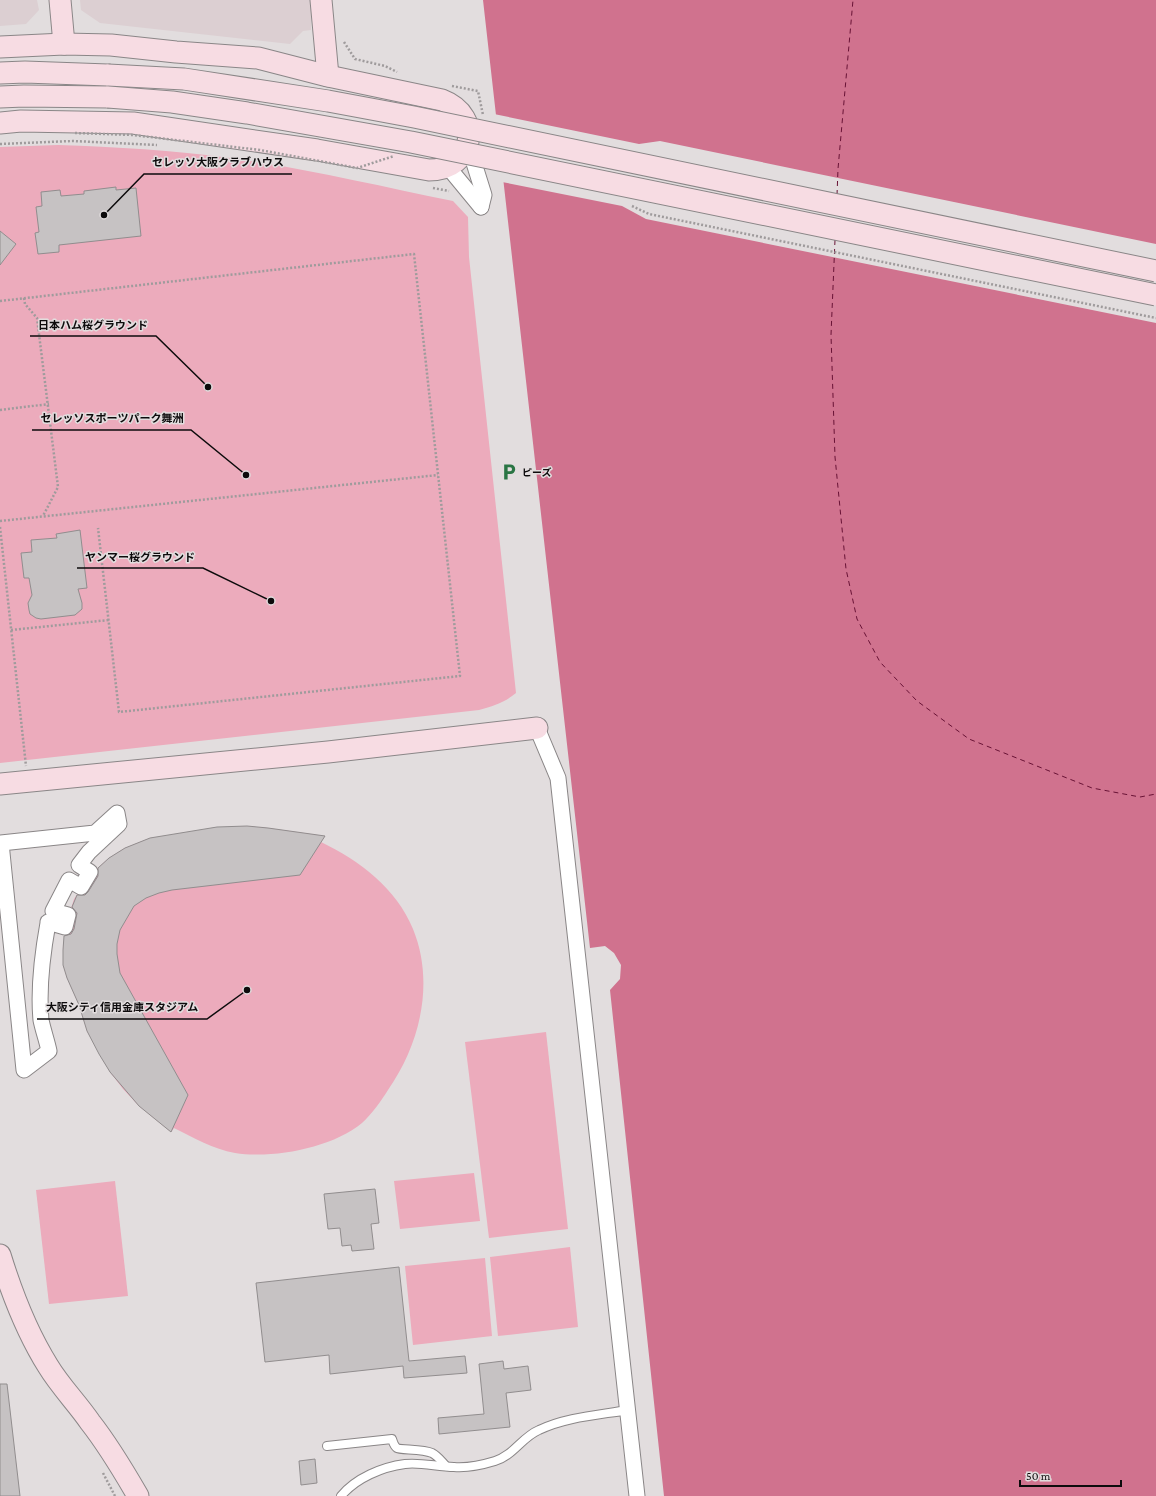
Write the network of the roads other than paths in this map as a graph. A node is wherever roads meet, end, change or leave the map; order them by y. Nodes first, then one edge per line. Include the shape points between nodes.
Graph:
1 (60, 0) edge
2 (321, 0) edge
3 (64, 44) junction
4 (0, 47) edge
5 (0, 73) edge
6 (328, 76) junction
7 (0, 97) edge
8 (0, 122) edge
9 (468, 142) junction
10 (448, 167) junction
11 (1156, 271) edge
12 (1156, 295) edge
13 (537, 728) joint
14 (0, 784) edge
15 (53, 911) joint
16 (0, 1255) edge
17 (628, 1410) junction
18 (327, 1446) dead end
19 (446, 1466) junction
20 (138, 1496) edge
21 (342, 1496) edge
22 (637, 1496) edge

1 - 3 street
2 - 6 street
3 - 4 street
3 - 6 street via 111,45 258,58
5 - 11 street, bridge via 184,79 344,104
6 - 9 street via 449,103 456,107 465,119 468,126
7 - 12 street, bridge via 108,97 172,102 247,113 411,142
8 - 10 street via 133,123 317,150 429,170
9 - 10 street via 460,158
9 - 10 street via 484,195 481,207
13 - 14 street via 328,752
13 - 17 street via 558,778
15 - 15 street via 68,915 65,927 48,922 42,957 42,1022 49,1051 24,1070 1,843 95,833 117,813 119,824 79,865 90,872 81,887 68,880
16 - 20 street via 15,1301 48,1367 114,1456
17 - 19 lane via 564,1421 539,1430 527,1437 513,1452 497,1461 476,1466
17 - 22 street
18 - 19 lane via 392,1439 400,1449 432,1454
19 - 21 lane via 406,1464 383,1469 363,1478

